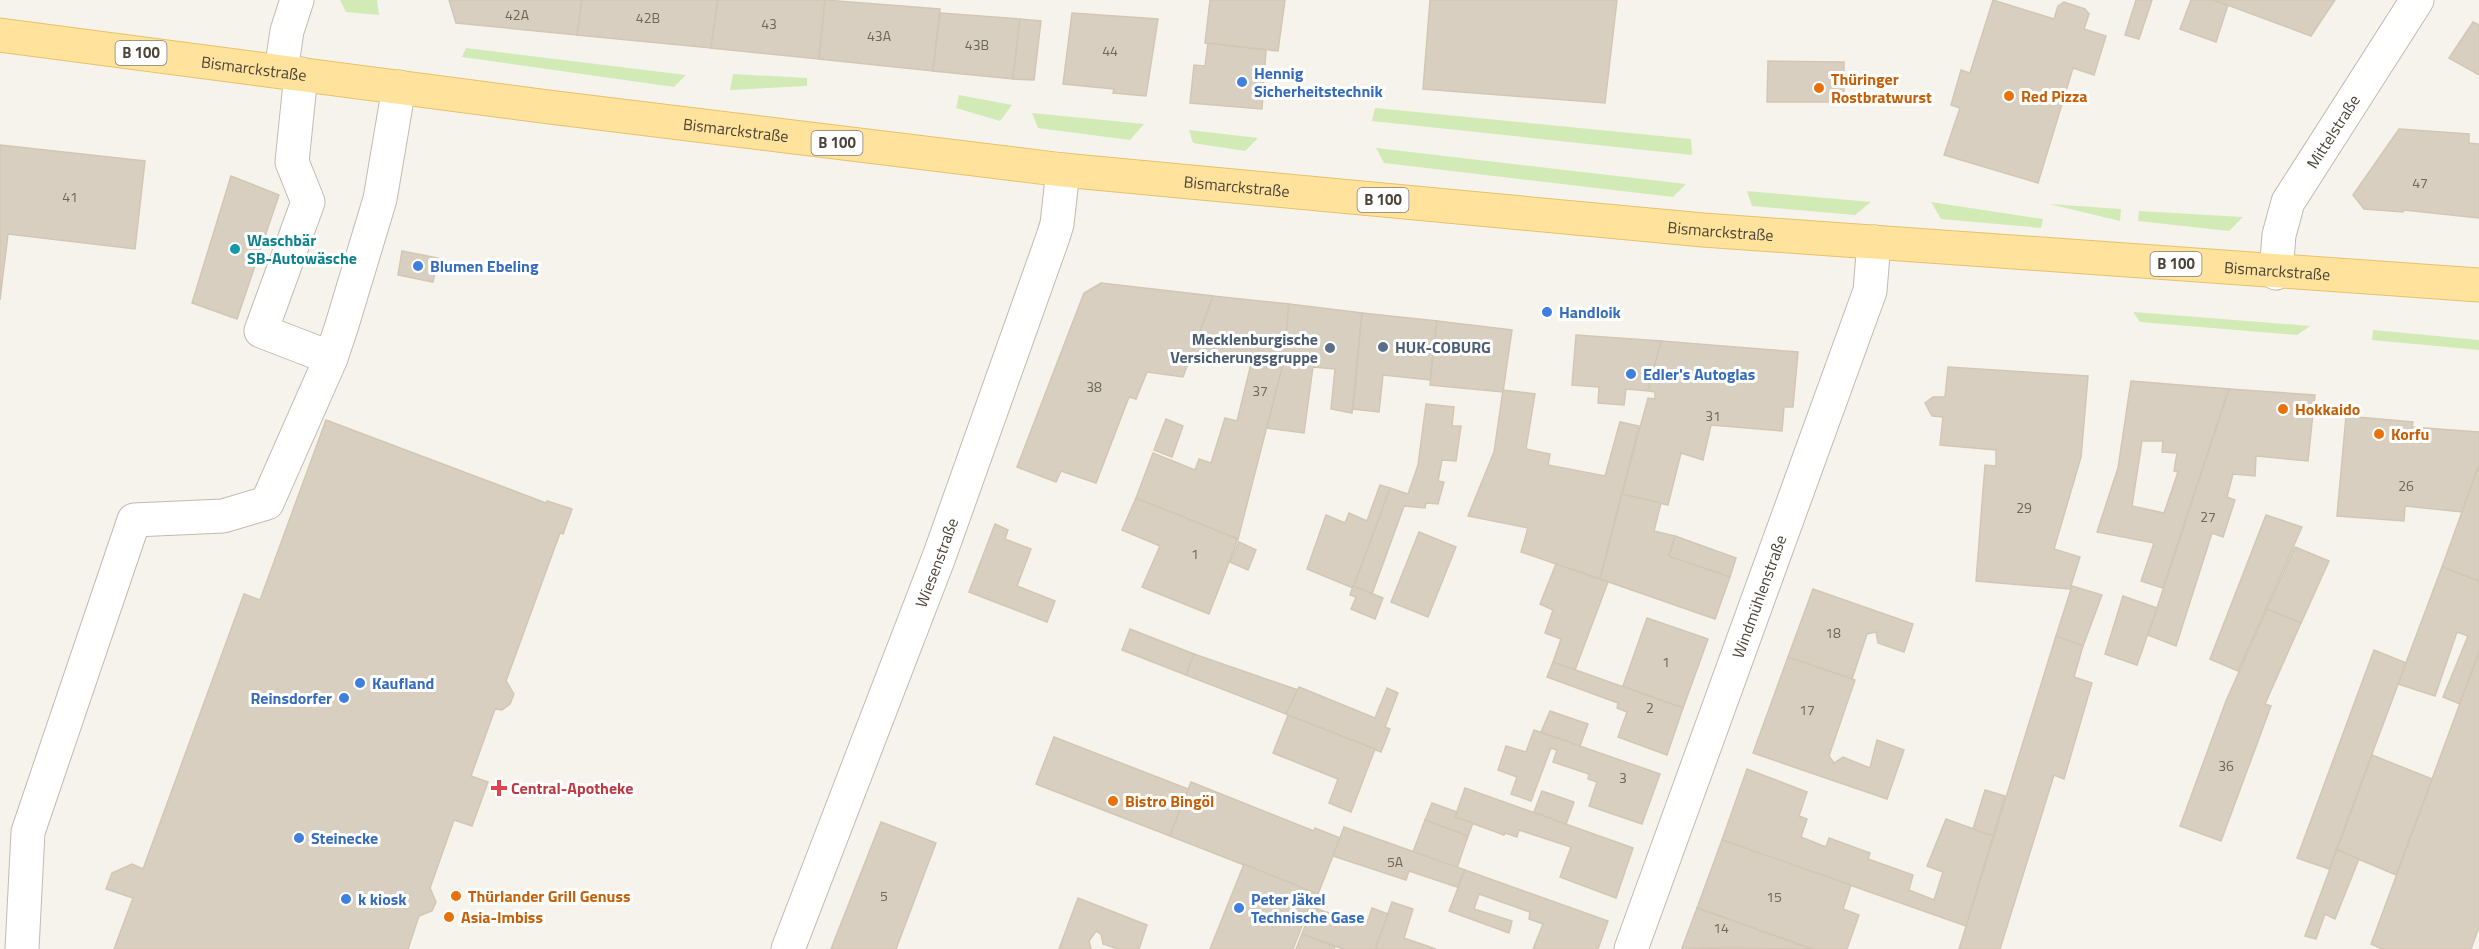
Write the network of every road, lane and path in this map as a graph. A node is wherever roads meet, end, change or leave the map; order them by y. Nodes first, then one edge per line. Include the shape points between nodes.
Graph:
1 (297, 0) edge
2 (2417, 0) edge
3 (0, 34) edge
4 (291, 73) junction
5 (399, 87) junction
6 (1063, 170) junction
7 (1874, 242) junction
8 (2276, 273) junction
9 (2479, 285) edge
10 (331, 358) junction
11 (22, 949) edge
12 (788, 949) edge
13 (1631, 949) edge

1 - 4 street via 287,32
2 - 8 street, Mittelstraße via 2288,202 2279,235
3 - 4 main road, Bismarckstraße / B 100
4 - 5 main road, Bismarckstraße / B 100
4 - 10 street via 292,162 308,202 261,331
5 - 6 main road, Bismarckstraße / B 100
5 - 10 street via 380,199
6 - 7 main road, Bismarckstraße / B 100 via 1691,229
6 - 12 street, Wiesenstraße via 1057,224 1049,248 939,557
7 - 8 main road, Bismarckstraße / B 100
7 - 13 street, Windmühlenstraße via 1870,291
8 - 9 main road, Bismarckstraße / B 100
10 - 11 street via 267,503 223,516 134,520 28,832

